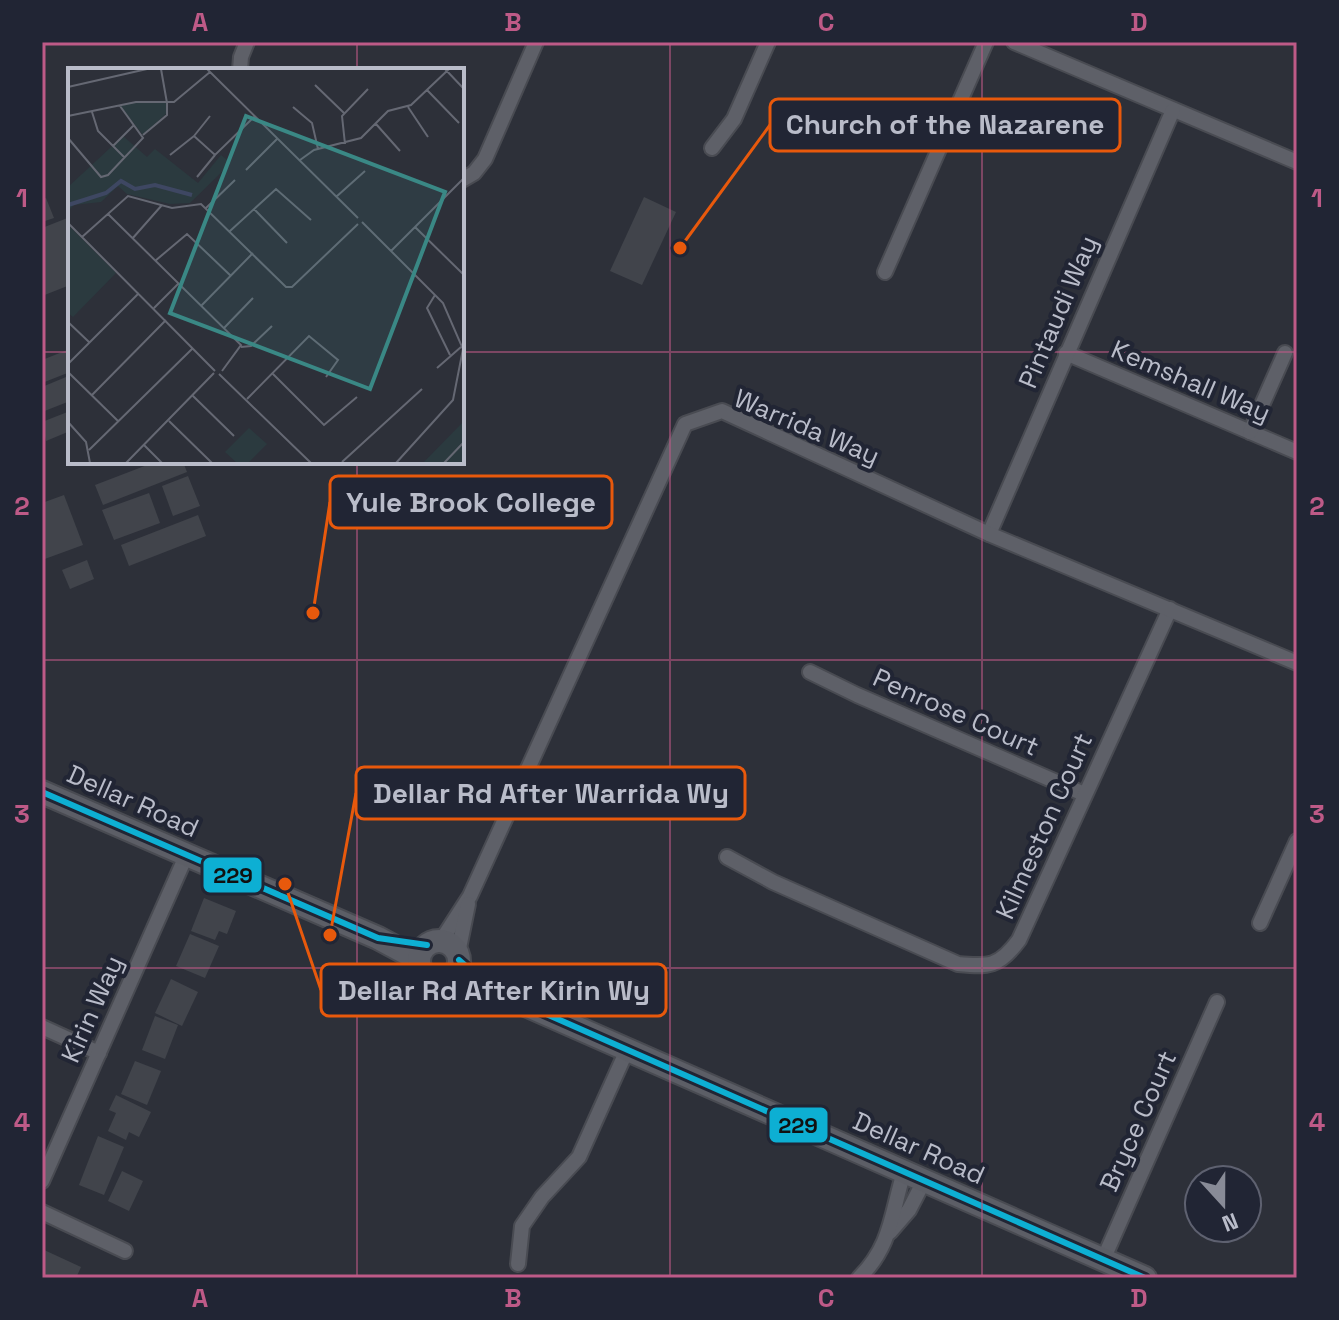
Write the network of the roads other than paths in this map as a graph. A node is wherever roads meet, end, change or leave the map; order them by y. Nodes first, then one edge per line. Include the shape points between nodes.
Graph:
1 (247, 42) edge
2 (536, 42) edge
3 (768, 42) edge
4 (986, 42) edge
5 (1014, 42) edge
6 (240, 68) edge
7 (1173, 110) junction
8 (712, 148) dead end
9 (1297, 162) edge
10 (464, 179) edge
11 (885, 272) dead end
12 (1066, 353) junction
13 (1285, 353) dead end
14 (1250, 432) junction
15 (1297, 452) edge
16 (989, 534) junction
17 (1170, 609) junction
18 (1297, 663) edge
19 (810, 672) dead end
20 (42, 792) edge
21 (1084, 794) junction
22 (1297, 841) edge
23 (186, 856) junction
24 (727, 857) dead end
25 (470, 896) junction
26 (1260, 923) dead end
27 (443, 956) junction
28 (1217, 1002) dead end
29 (42, 1027) edge
30 (627, 1050) junction
31 (99, 1053) junction
32 (914, 1176) junction
33 (42, 1181) edge
34 (42, 1212) edge
35 (890, 1233) junction
36 (125, 1251) dead end
37 (1103, 1260) junction
38 (518, 1264) dead end
39 (859, 1278) edge
40 (1145, 1278) edge

1 - 6 street
2 - 10 street via 485,159
3 - 8 street via 734,119
4 - 11 street
5 - 7 street
7 - 9 street
7 - 12 street, Pintaudi Way
12 - 14 street, Kemshall Way
12 - 16 street, Pintaudi Way
13 - 14 street
14 - 15 street, Kemshall Way
16 - 17 street, Warrida Way
16 - 25 street, Warrida Way via 722,411 685,424
17 - 18 street, Warrida Way
17 - 21 street, Kilmeston Court
19 - 21 street, Penrose Court
20 - 23 main road, Dellar Road
21 - 24 street, Kilmeston Court via 1019,940 1001,960 986,966 958,964
22 - 26 street
23 - 27 main road, Dellar Road via 378,938
23 - 31 street, Kirin Way
25 - 27 street, Warrida Way
25 - 27 street, Warrida Way
27 - 30 main road, Dellar Road via 494,991
28 - 37 street, Bryce Court
29 - 31 street
30 - 32 main road, Dellar Road
30 - 38 street via 579,1157 522,1226
31 - 33 street, Kirin Way
32 - 35 street via 893,1207
32 - 35 street via 909,1210
32 - 37 main road, Dellar Road
34 - 36 street
35 - 39 street
37 - 40 main road, Dellar Road

